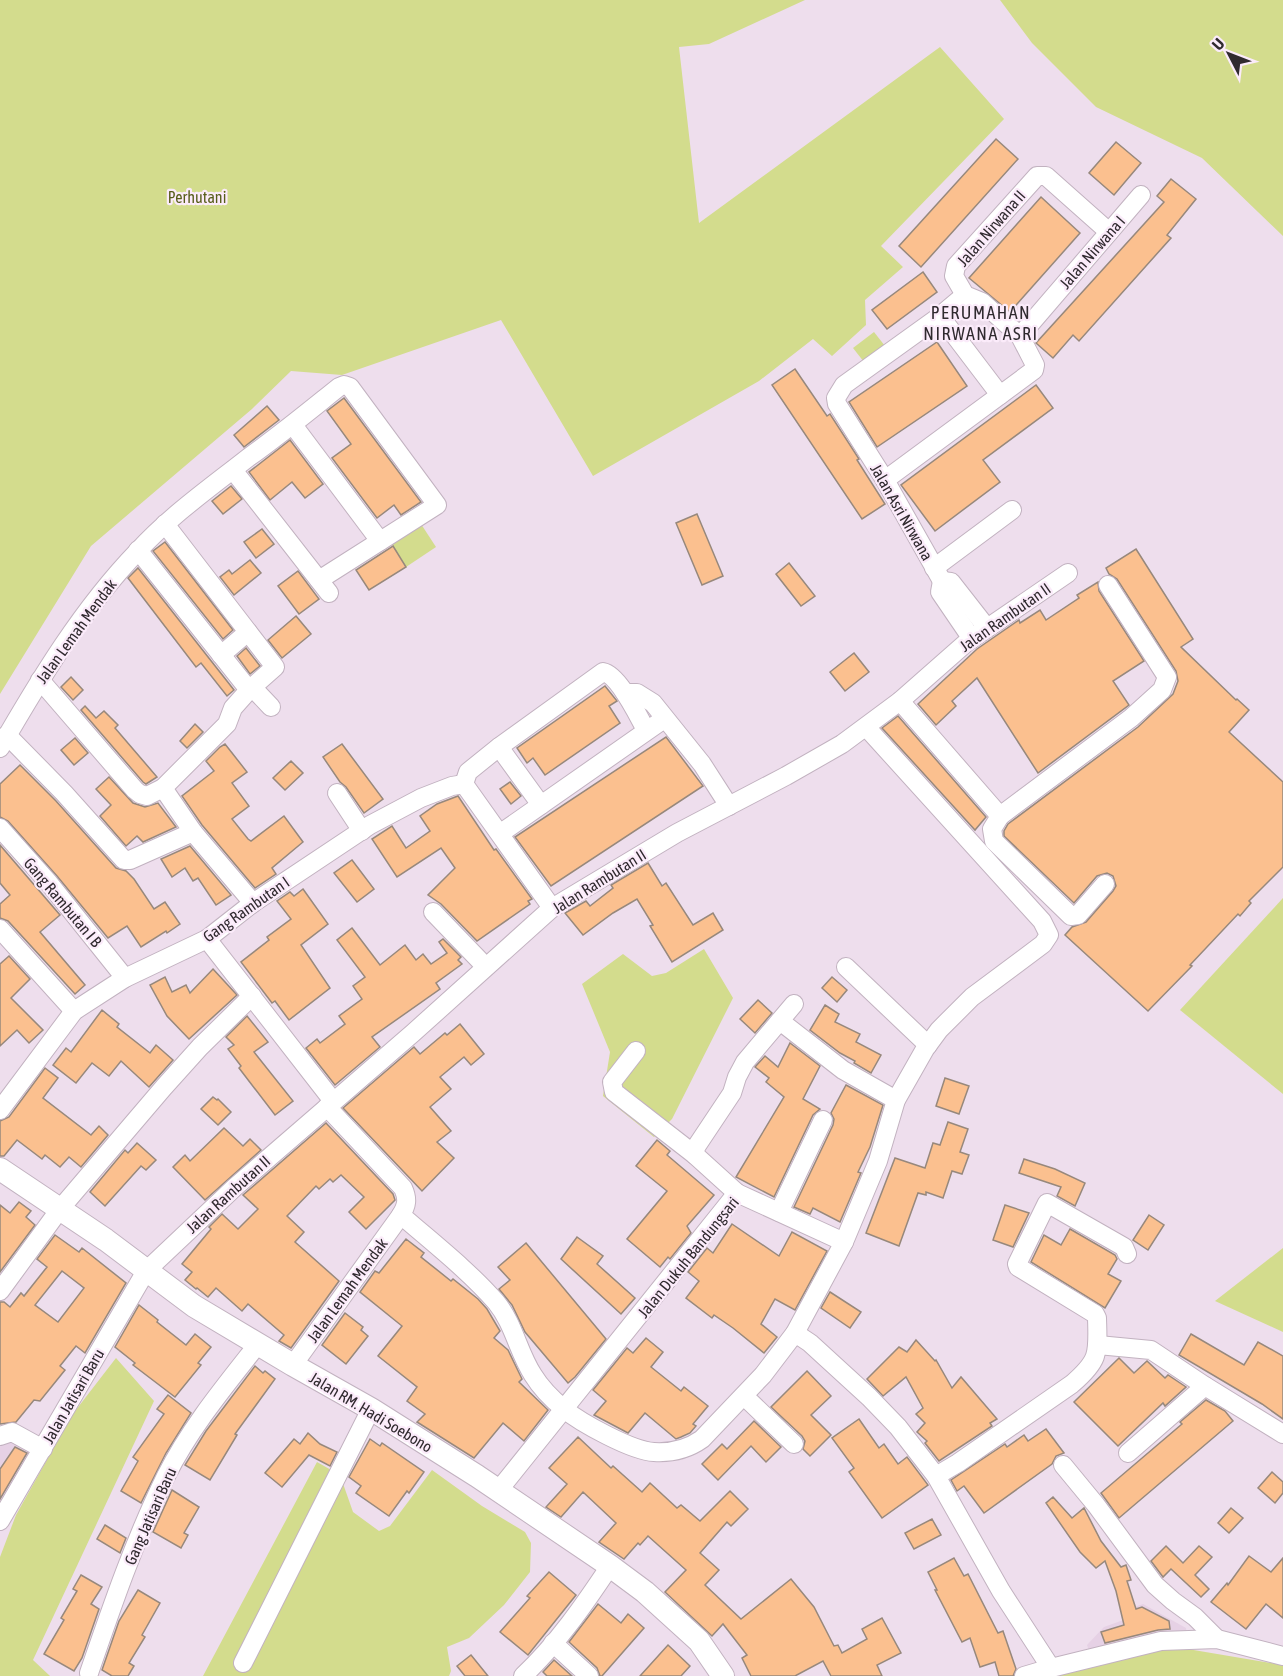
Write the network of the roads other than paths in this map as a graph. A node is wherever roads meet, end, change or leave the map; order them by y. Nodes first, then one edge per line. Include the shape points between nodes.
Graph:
1 (1141, 195) dead end
2 (1109, 232) junction
3 (965, 295) junction
4 (940, 316) junction
5 (1020, 336) junction
6 (1000, 394) junction
7 (292, 425) junction
8 (233, 470) junction
9 (885, 480) junction
10 (1012, 510) dead end
11 (165, 524) junction
12 (380, 541) junction
13 (138, 550) junction
14 (1068, 573) dead end
15 (938, 574) junction
16 (1107, 585) dead end
17 (248, 632) junction
18 (979, 633) junction
19 (221, 655) junction
20 (40, 680) junction
21 (251, 688) junction
22 (625, 693) junction
23 (900, 701) junction
24 (271, 706) dead end
25 (664, 719) junction
26 (867, 728) junction
27 (646, 730) junction
28 (4, 742) edge
29 (499, 747) junction
30 (464, 784) junction
31 (163, 788) junction
32 (337, 793) dead end
33 (541, 805) junction
34 (729, 806) junction
35 (1000, 816) junction
36 (0, 828) edge
37 (362, 831) junction
38 (193, 832) junction
39 (501, 833) junction
40 (1105, 884) dead end
41 (253, 903) junction
42 (552, 908) junction
43 (433, 912) dead end
44 (0, 928) edge
45 (207, 939) junction
46 (485, 966) junction
47 (846, 967) dead end
48 (125, 978) junction
49 (252, 996) junction
50 (794, 1004) dead end
51 (74, 1011) junction
52 (780, 1022) junction
53 (928, 1045) junction
54 (636, 1051) dead end
55 (896, 1100) junction
56 (330, 1104) junction
57 (0, 1110) edge
58 (823, 1120) dead end
59 (695, 1155) junction
60 (0, 1169) edge
61 (737, 1193) junction
62 (60, 1209) junction
63 (779, 1212) junction
64 (401, 1215) junction
65 (844, 1242) junction
66 (1127, 1254) dead end
67 (146, 1271) junction
68 (0, 1291) edge
69 (795, 1333) junction
70 (258, 1344) junction
71 (1098, 1345) junction
72 (293, 1365) junction
73 (1205, 1386) junction
74 (744, 1396) junction
75 (371, 1409) junction
76 (564, 1410) junction
77 (1283, 1434) edge
78 (0, 1436) edge
79 (794, 1444) dead end
80 (43, 1449) junction
81 (1128, 1453) dead end
82 (1063, 1466) dead end
83 (936, 1476) junction
84 (498, 1491) junction
85 (0, 1521) edge
86 (610, 1566) junction
87 (1217, 1639) junction
88 (553, 1644) junction
89 (1283, 1656) edge
90 (243, 1663) dead end
91 (1051, 1668) junction
92 (89, 1673) dead end
93 (523, 1676) edge
94 (589, 1676) edge
95 (723, 1676) edge
96 (1024, 1676) edge

1 - 2 street, Jalan Nirwana I
2 - 3 street, Jalan Nirwana II via 1046,176 1037,176 956,266 954,276
2 - 5 street, Jalan Nirwana I
3 - 4 street
3 - 5 street via 982,302
4 - 6 street
4 - 9 street, Jalan Asri Nirwana via 844,385 836,398
5 - 6 street via 1035,364 1034,370
6 - 9 street
7 - 8 street, Jalan Lemah Mendak
7 - 12 street
7 - 12 street, Jalan Lemah Mendak via 339,387 350,387 437,505
8 - 11 street, Jalan Lemah Mendak
8 - 12 street via 324,587
9 - 15 street, Jalan Asri Nirwana
10 - 15 street
11 - 13 street, Jalan Lemah Mendak
11 - 17 street
13 - 19 street
13 - 20 street, Jalan Lemah Mendak via 100,593
14 - 18 street, Jalan Rambutan II
15 - 18 street, Jalan Asri Nirwana via 951,582
16 - 35 street via 1167,677 1164,686 1131,718
17 - 19 street
17 - 21 street via 275,668
18 - 23 street, Jalan Rambutan II
19 - 21 street
20 - 28 street, Jalan Lemah Mendak
20 - 31 street via 140,794 147,796
21 - 24 street via 256,688
21 - 31 street via 233,708 227,724
22 - 25 street via 644,696
22 - 27 street
22 - 29 street via 603,672
23 - 26 street, Jalan Rambutan II
23 - 35 street
25 - 27 street
25 - 34 street via 702,764
26 - 34 street, Jalan Rambutan II
26 - 53 street via 1042,921 1049,935 1043,944 972,997
27 - 33 street
28 - 38 street via 64,793 123,860
29 - 30 street via 468,772
29 - 33 street
30 - 37 street, Gang Rambutan I via 421,798
30 - 39 street
31 - 38 street
32 - 37 street
33 - 39 street
34 - 42 street, Jalan Rambutan II
35 - 40 street via 992,829 994,841 1071,916 1077,915
36 - 48 street, Gang Rambutan I B via 50,883
37 - 41 street, Gang Rambutan I
38 - 41 street
39 - 42 street
41 - 45 street, Gang Rambutan I
42 - 46 street, Jalan Rambutan II
43 - 46 street
44 - 51 street
45 - 48 street, Gang Rambutan I
45 - 49 street
46 - 56 street, Jalan Rambutan II
47 - 53 street
48 - 51 street, Gang Rambutan I
49 - 56 street
49 - 62 street via 200,1047
50 - 52 street
51 - 57 street, Gang Rambutan I
52 - 55 street via 843,1070
52 - 59 street via 746,1062 732,1093 700,1139
53 - 55 street
54 - 59 street via 612,1082 614,1092
55 - 65 street via 879,1161
56 - 64 street via 403,1188 407,1196
56 - 67 street, Jalan Rambutan II
58 - 63 street
59 - 61 street
60 - 62 main road, Jalan RM. Hadi Soebono
61 - 63 street, Jalan Dukuh Bandungsari
61 - 76 street, Jalan Dukuh Bandungsari
62 - 67 main road, Jalan RM. Hadi Soebono
62 - 68 street
63 - 65 street, Jalan Dukuh Bandungsari
64 - 72 street, Jalan Lemah Mendak
64 - 76 street via 497,1304 532,1374
65 - 69 street
66 - 71 street via 1124,1247 1047,1203 1017,1264 1095,1314
67 - 70 main road, Jalan RM. Hadi Soebono via 194,1306
67 - 80 street, Jalan Jatisari Baru
69 - 74 street
69 - 83 street via 869,1397
70 - 72 main road, Jalan RM. Hadi Soebono
70 - 92 street, Gang Jatisari Baru via 204,1413 167,1474 123,1577
71 - 73 street via 1150,1350
71 - 83 street via 1092,1364 1072,1384
72 - 75 main road, Jalan RM. Hadi Soebono
73 - 77 street
73 - 81 street
74 - 76 street via 702,1439 672,1451 632,1446
74 - 79 street
75 - 84 main road, Jalan RM. Hadi Soebono
75 - 90 street
76 - 84 street, Jalan Dukuh Bandungsari
78 - 80 street via 12,1432
80 - 85 street, Jalan Jatisari Baru
82 - 87 street via 1155,1585
83 - 91 street via 1001,1591
84 - 86 main road, Jalan RM. Hadi Soebono
86 - 88 street
86 - 95 main road, Jalan RM. Hadi Soebono via 699,1641
87 - 89 street
87 - 91 street via 1161,1641
88 - 93 street
88 - 94 street
91 - 96 street

